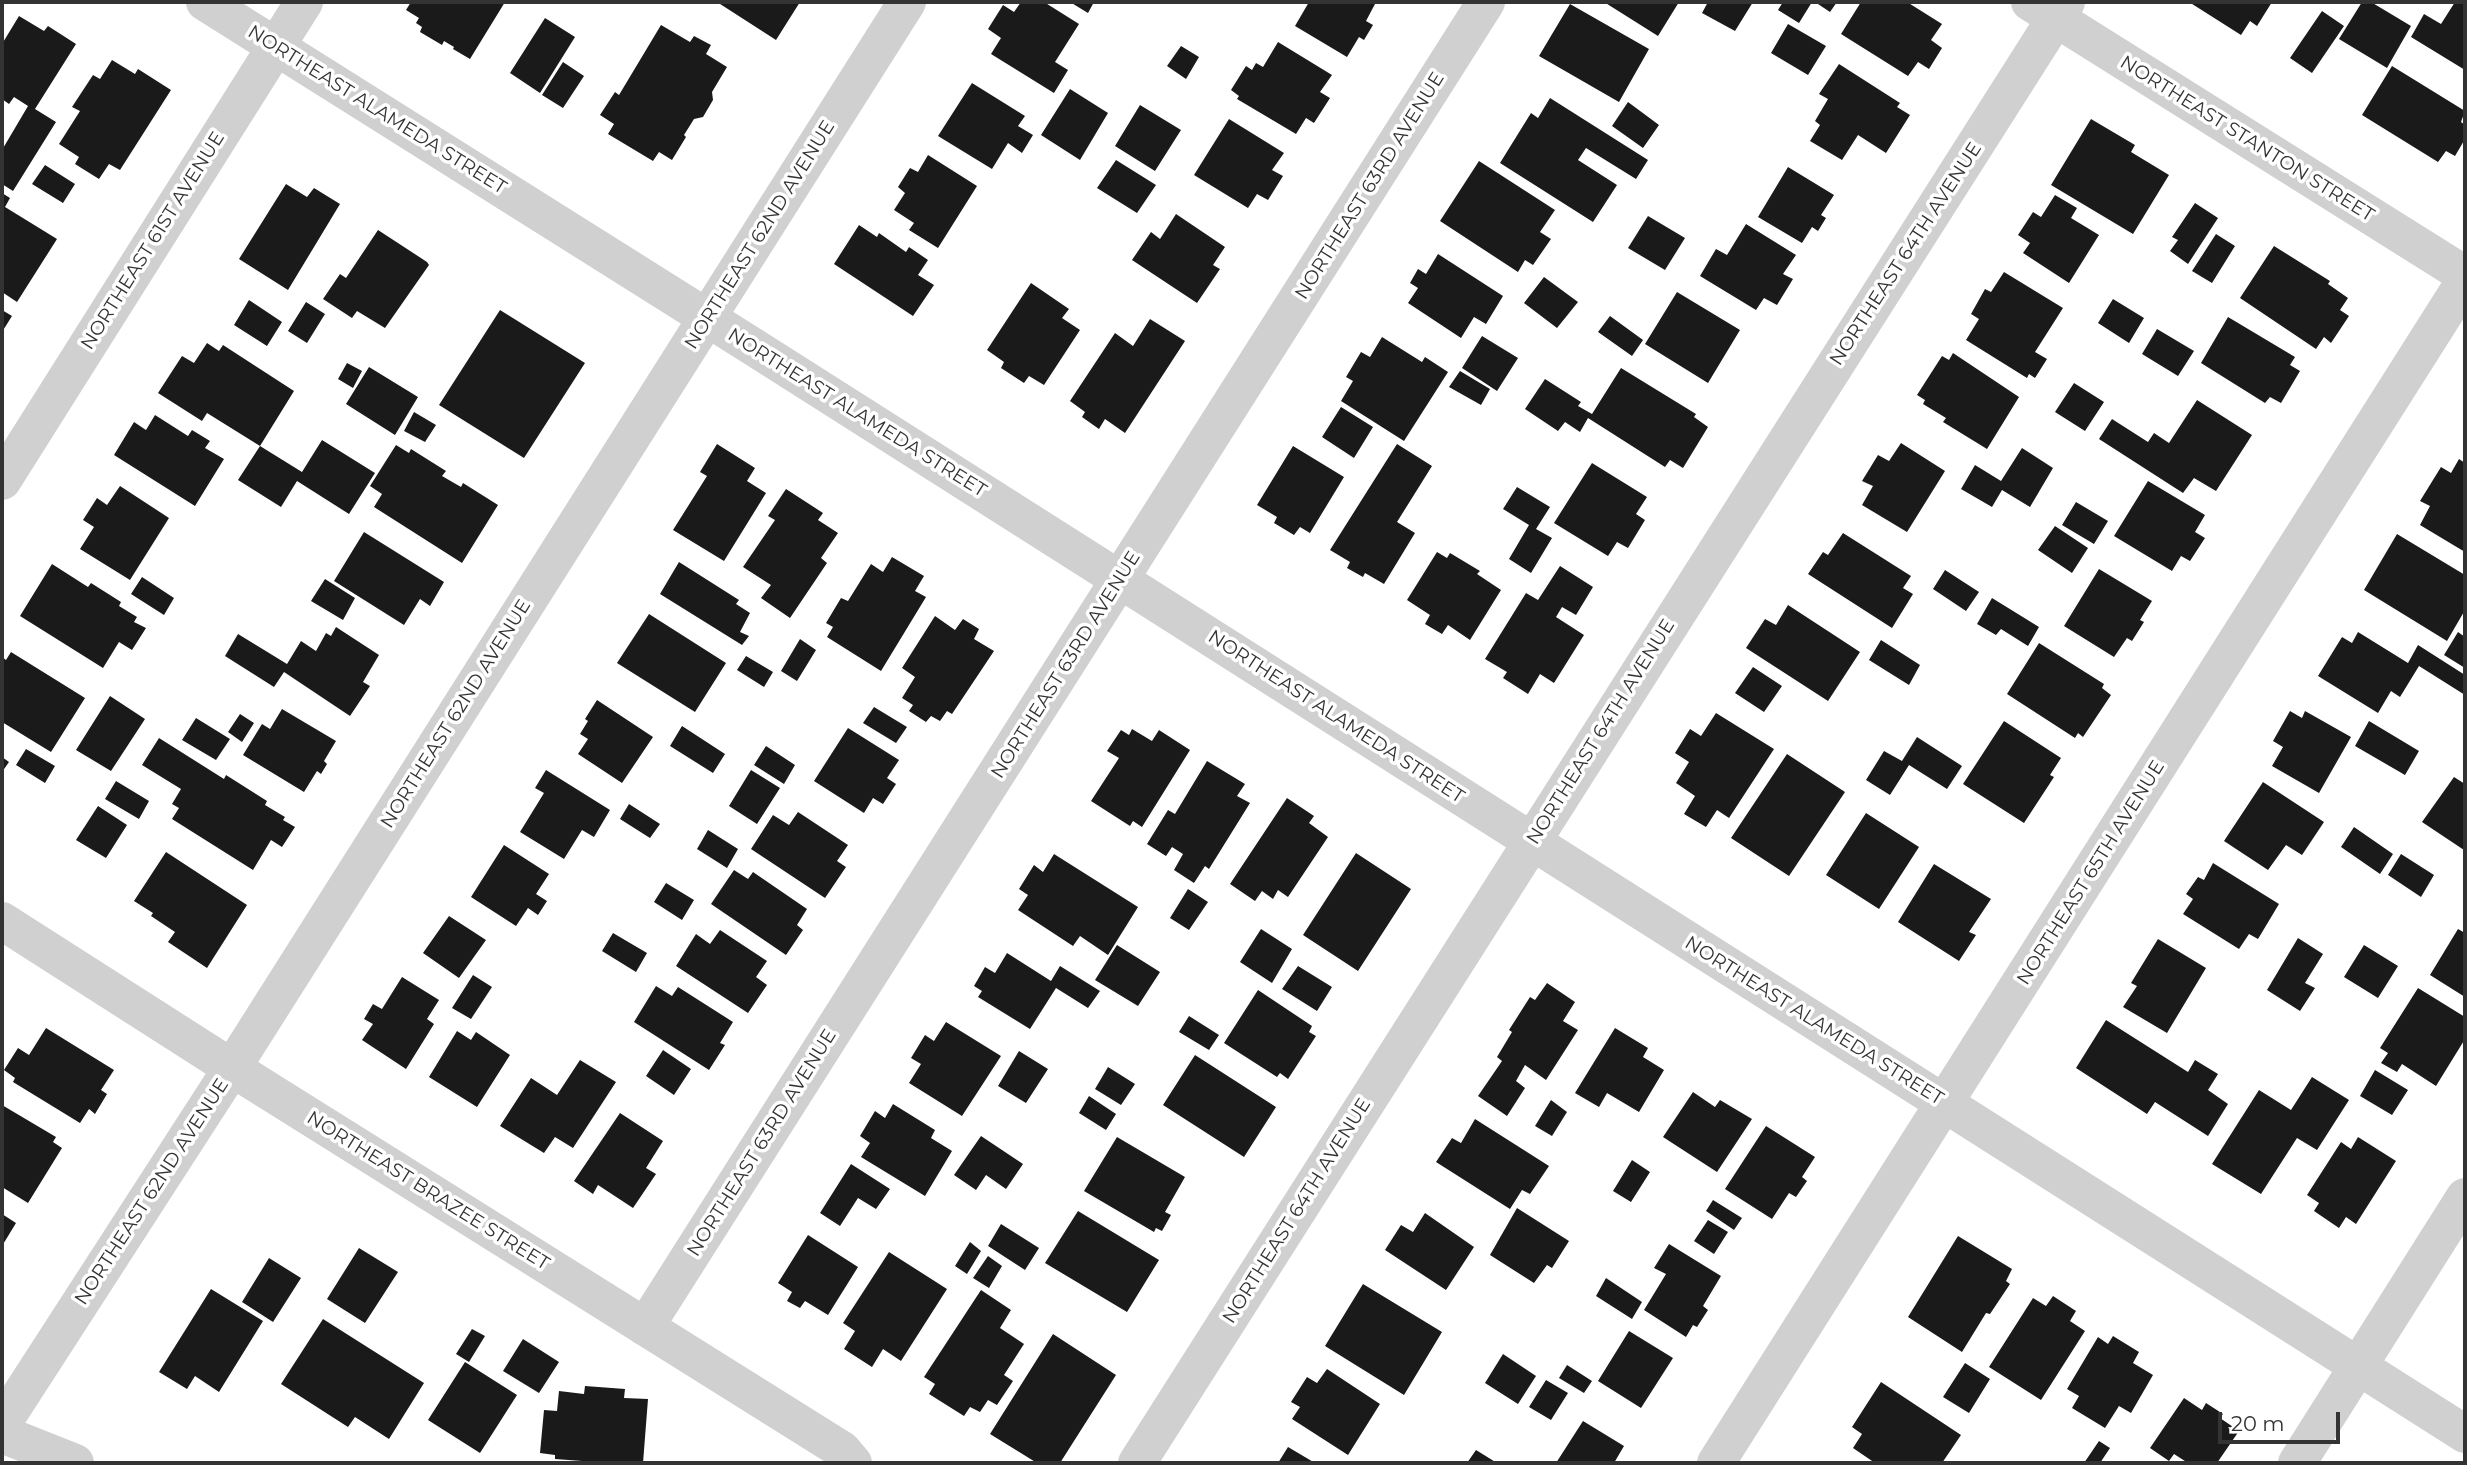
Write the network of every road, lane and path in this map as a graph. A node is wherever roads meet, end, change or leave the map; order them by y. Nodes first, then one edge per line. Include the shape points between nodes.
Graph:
1 (205, 2) edge
2 (304, 2) edge
3 (907, 2) edge
4 (1486, 2) edge
5 (2051, 7) edge
6 (275, 47) junction
7 (2465, 275) edge
8 (2465, 281) edge
9 (707, 318) junction
10 (2, 481) edge
11 (1120, 580) junction
12 (1531, 842) junction
13 (2, 920) edge
14 (232, 1068) junction
15 (1945, 1104) junction
16 (2465, 1197) edge
17 (645, 1327) junction
18 (2359, 1366) junction
19 (2, 1424) edge
20 (2, 1434) edge
21 (2465, 1434) edge
22 (75, 1463) edge
23 (853, 1463) edge
24 (1137, 1463) edge
25 (1716, 1463) edge
26 (2297, 1463) edge

1 - 6 street, NORTHEAST ALAMEDA STREET
2 - 6 street, NORTHEAST 61ST AVENUE
3 - 9 street, NORTHEAST 62ND AVENUE
4 - 11 street, NORTHEAST 63RD AVENUE
5 - 7 street, NORTHEAST STANTON STREET
5 - 12 street, NORTHEAST 64TH AVENUE
6 - 9 street, NORTHEAST ALAMEDA STREET
6 - 10 street, NORTHEAST 61ST AVENUE
8 - 15 street, NORTHEAST 65TH AVENUE
9 - 11 street, NORTHEAST ALAMEDA STREET
9 - 14 street, NORTHEAST 62ND AVENUE
11 - 12 street, NORTHEAST ALAMEDA STREET
11 - 17 street, NORTHEAST 63RD AVENUE
12 - 15 street, NORTHEAST ALAMEDA STREET
12 - 24 street, NORTHEAST 64TH AVENUE
13 - 14 street, NORTHEAST BRAZEE STREET
14 - 17 street, NORTHEAST BRAZEE STREET
14 - 19 street, NORTHEAST 62ND AVENUE
15 - 18 street, NORTHEAST ALAMEDA STREET
15 - 25 street, NORTHEAST 65TH AVENUE
16 - 18 street
17 - 23 street, NORTHEAST BRAZEE STREET via 842,1450
18 - 21 street, NORTHEAST ALAMEDA STREET
18 - 26 street
20 - 22 street

